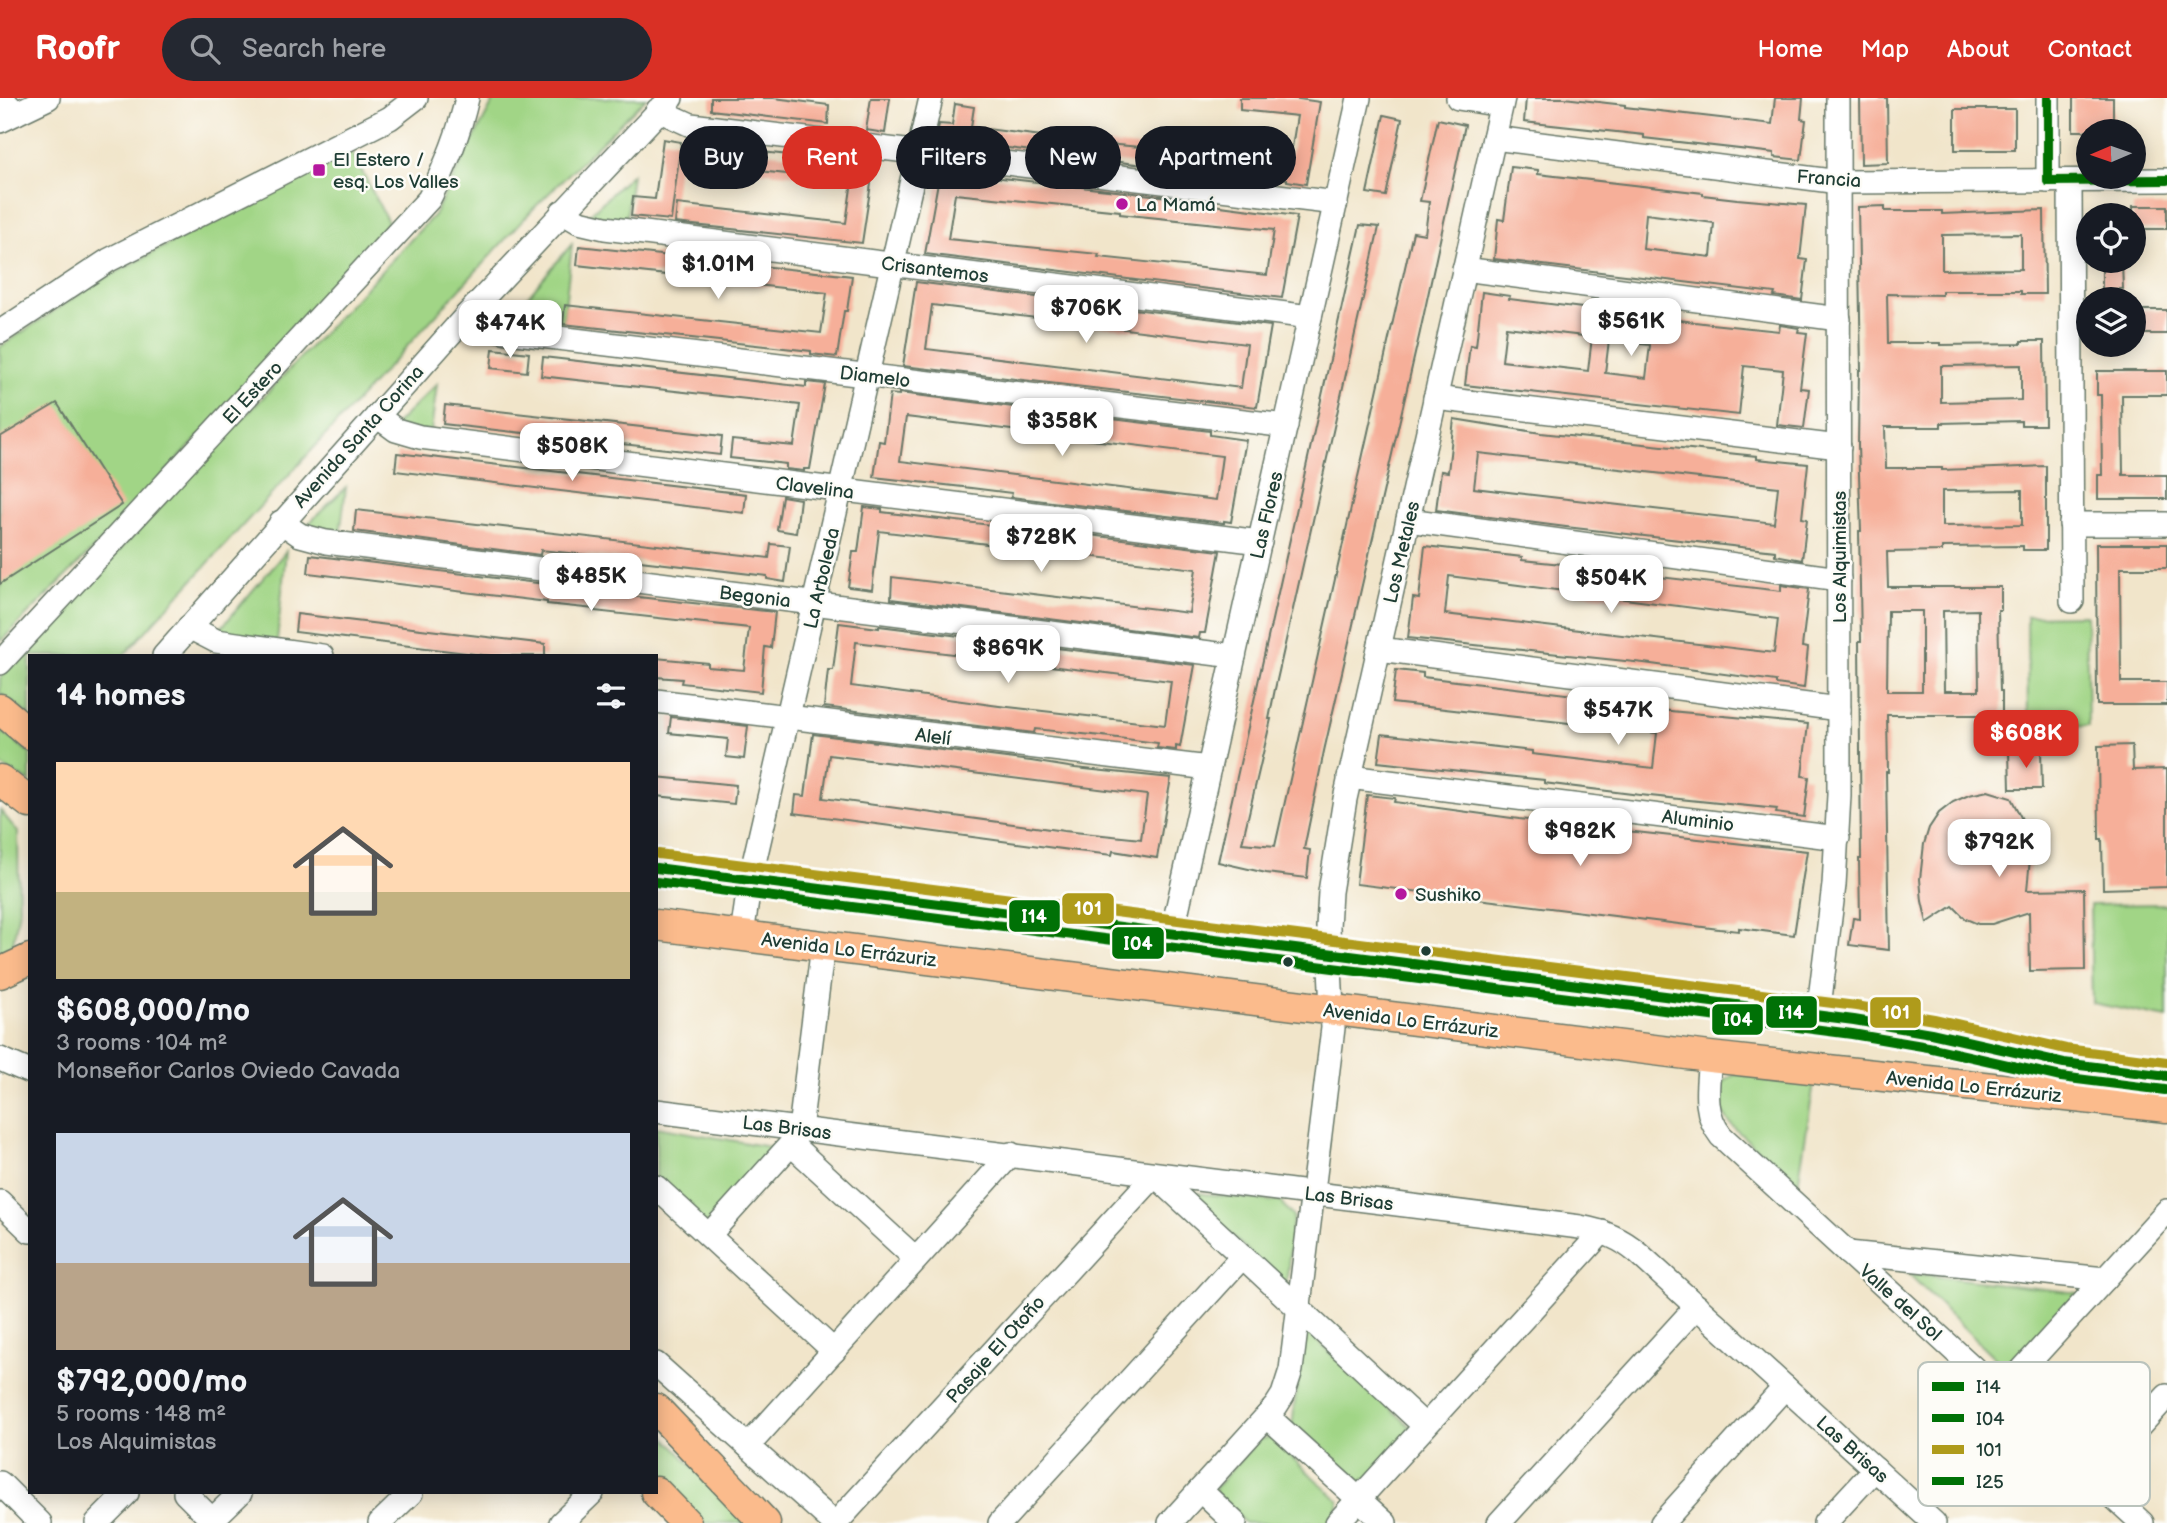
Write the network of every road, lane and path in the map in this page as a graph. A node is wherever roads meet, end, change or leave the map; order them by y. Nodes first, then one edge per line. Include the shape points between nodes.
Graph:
1 (48, 98) edge
2 (467, 98) edge
3 (931, 98) edge
4 (1359, 98) edge
5 (1458, 98) edge
6 (1838, 98) edge
7 (2048, 98) edge
8 (409, 100) edge
9 (1502, 102) edge
10 (665, 104) edge
11 (6, 111) edge
12 (925, 126) edge
13 (1494, 138) junction
14 (896, 149) edge
15 (1011, 163) edge
16 (2167, 180) edge
17 (2059, 181) junction
18 (1839, 182) junction
19 (910, 189) edge
20 (1336, 203) junction
21 (562, 212) junction
22 (891, 264) junction
23 (1464, 269) junction
24 (467, 315) junction
25 (1310, 317) junction
26 (1839, 319) junction
27 (0, 332) edge
28 (867, 375) junction
29 (1435, 398) junction
30 (377, 416) junction
31 (1286, 426) junction
32 (1839, 447) junction
33 (842, 490) junction
34 (1408, 520) junction
35 (281, 522) junction
36 (2071, 524) junction
37 (2167, 524) edge
38 (1260, 542) junction
39 (1839, 579) junction
40 (2072, 601) dead end
41 (815, 603) junction
42 (189, 627) junction
43 (1378, 649) junction
44 (166, 654) edge
45 (308, 654) edge
46 (1234, 656) junction
47 (0, 663) edge
48 (658, 701) edge
49 (1839, 709) junction
50 (787, 719) junction
51 (1209, 768) junction
52 (1349, 777) junction
53 (0, 780) edge
54 (28, 801) edge
55 (1838, 838) junction
56 (658, 868) edge
57 (750, 880) junction
58 (658, 925) edge
59 (1172, 933) junction
60 (742, 935) junction
61 (823, 946) junction
62 (1329, 953) junction
63 (1332, 1010) junction
64 (1818, 1015) junction
65 (1710, 1057) junction
66 (0, 1059) edge
67 (28, 1071) edge
68 (2167, 1076) edge
69 (2167, 1107) edge
70 (658, 1111) edge
71 (795, 1136) junction
72 (1011, 1154) junction
73 (1154, 1175) junction
74 (658, 1189) edge
75 (1311, 1194) junction
76 (0, 1204) edge
77 (2167, 1211) edge
78 (28, 1229) edge
79 (1602, 1232) junction
80 (709, 1235) junction
81 (1849, 1253) junction
82 (1242, 1257) junction
83 (916, 1259) junction
84 (2105, 1279) junction
85 (1697, 1306) junction
86 (1298, 1309) junction
87 (834, 1351) junction
88 (1967, 1362) edge
89 (2030, 1362) edge
90 (658, 1366) edge
91 (1785, 1387) junction
92 (2167, 1396) edge
93 (658, 1411) edge
94 (2150, 1415) edge
95 (1267, 1416) junction
96 (1425, 1426) junction
97 (748, 1446) junction
98 (1875, 1469) junction
99 (0, 1483) edge
100 (1200, 1490) junction
101 (126, 1494) edge
102 (186, 1494) edge
103 (239, 1494) edge
104 (410, 1494) edge
105 (591, 1494) edge
106 (658, 1494) edge
107 (1359, 1499) junction
108 (2125, 1506) edge
109 (214, 1522) edge
110 (40, 1523) edge
111 (97, 1523) edge
112 (380, 1523) edge
113 (561, 1523) edge
114 (686, 1523) edge
115 (765, 1523) edge
116 (835, 1523) edge
117 (1000, 1523) edge
118 (1170, 1523) edge
119 (1235, 1523) edge
120 (1337, 1523) edge
121 (1385, 1523) edge
122 (1499, 1523) edge
123 (1662, 1523) edge
124 (1825, 1523) edge
125 (1934, 1523) edge
126 (2143, 1523) edge

1 - 11 street
2 - 47 street, El Estero via 446,165 429,199
3 - 12 street, La Arboleda
4 - 20 street, Las Flores
5 - 9 street
6 - 18 street, Los Alquimistas
7 - 17 street
8 - 27 street via 371,128 109,260
9 - 13 street, Los Metales
10 - 14 street via 691,125
10 - 21 street, Avenida Santa Corina
13 - 18 street, Francia
13 - 23 street, Los Metales
15 - 20 street
16 - 17 street, Francia
17 - 18 street, Francia
17 - 36 street
18 - 26 street, Los Alquimistas
19 - 22 street, La Arboleda
20 - 25 street, Las Flores
21 - 22 street, Crisantemos via 592,226
21 - 24 street, Avenida Santa Corina
22 - 25 street, Crisantemos
22 - 28 street, La Arboleda
23 - 26 street
23 - 29 street, Los Metales
24 - 28 street, Diamelo via 483,326 508,332
24 - 30 street, Avenida Santa Corina
25 - 31 street, Las Flores
26 - 32 street, Los Alquimistas
28 - 31 street, Diamelo
28 - 33 street, La Arboleda
29 - 32 street
29 - 34 street, Los Metales
30 - 33 street, Clavelina via 396,430 420,437
30 - 35 street, Avenida Santa Corina
31 - 38 street, Las Flores
32 - 39 street, Los Alquimistas
33 - 38 street, Clavelina
33 - 41 street, La Arboleda
34 - 39 street
34 - 43 street, Los Metales
35 - 41 street, Begonia via 313,540
35 - 42 street, Avenida Santa Corina
36 - 37 street
36 - 40 street
38 - 46 street, Las Flores
39 - 49 street, Los Alquimistas
41 - 46 street, Begonia
41 - 50 street, La Arboleda
42 - 44 street, Avenida Santa Corina
42 - 45 street via 216,641
43 - 49 street
43 - 52 street, Los Metales
46 - 51 street, Las Flores
48 - 50 street, Alelí
49 - 55 street, Los Alquimistas
50 - 51 street, Alelí
50 - 57 street, La Arboleda
51 - 59 street, Las Flores
52 - 55 street, Aluminio
52 - 62 street, Los Metales via 1331,892
53 - 54 main road
55 - 64 street, Los Alquimistas
56 - 57 main road, Avenida Lo Errázuriz
57 - 59 main road, Avenida Lo Errázuriz
57 - 60 street, La Arboleda
58 - 60 main road, Avenida Lo Errázuriz
59 - 62 main road, Avenida Lo Errázuriz
60 - 61 main road, Avenida Lo Errázuriz
61 - 63 main road, Avenida Lo Errázuriz
61 - 71 street
62 - 63 street, Los Metales
62 - 64 main road, Avenida Lo Errázuriz
63 - 65 main road, Avenida Lo Errázuriz
63 - 75 street, Los Metales
64 - 68 main road, Avenida Lo Errázuriz via 1931,1033 2064,1063
65 - 69 main road, Avenida Lo Errázuriz
65 - 81 street, Valle del Sol via 1706,1100 1716,1129
66 - 67 street
70 - 71 street, Las Brisas
71 - 72 street, Las Brisas
71 - 80 street
71 - 83 street
72 - 73 street, Las Brisas
72 - 83 street
73 - 75 street, Las Brisas
73 - 82 street
73 - 116 street, Pasaje El Otoño
74 - 80 street
75 - 79 street, Las Brisas
75 - 86 street, Los Metales
76 - 78 street
77 - 84 street
79 - 85 street, Las Brisas via 1631,1247
79 - 96 street
80 - 87 street
81 - 84 street
81 - 88 street, Valle del Sol
82 - 86 street
82 - 117 street
83 - 87 street
84 - 89 street
85 - 91 street, Las Brisas
85 - 122 street
86 - 95 street, Los Metales via 1291,1370 1283,1395
86 - 96 street
87 - 97 street
90 - 97 street
91 - 98 street, Las Brisas
91 - 123 street
92 - 94 street
93 - 115 main road
95 - 100 street, Los Metales
95 - 107 street
96 - 107 street
97 - 116 street
98 - 124 street
98 - 125 street, Las Brisas
99 - 110 street
100 - 118 street, Los Metales
100 - 119 street
101 - 111 street
102 - 109 street
103 - 109 street
104 - 112 street
105 - 113 street
106 - 114 main road
107 - 120 street
107 - 121 street
108 - 126 street, Valle del Sol

